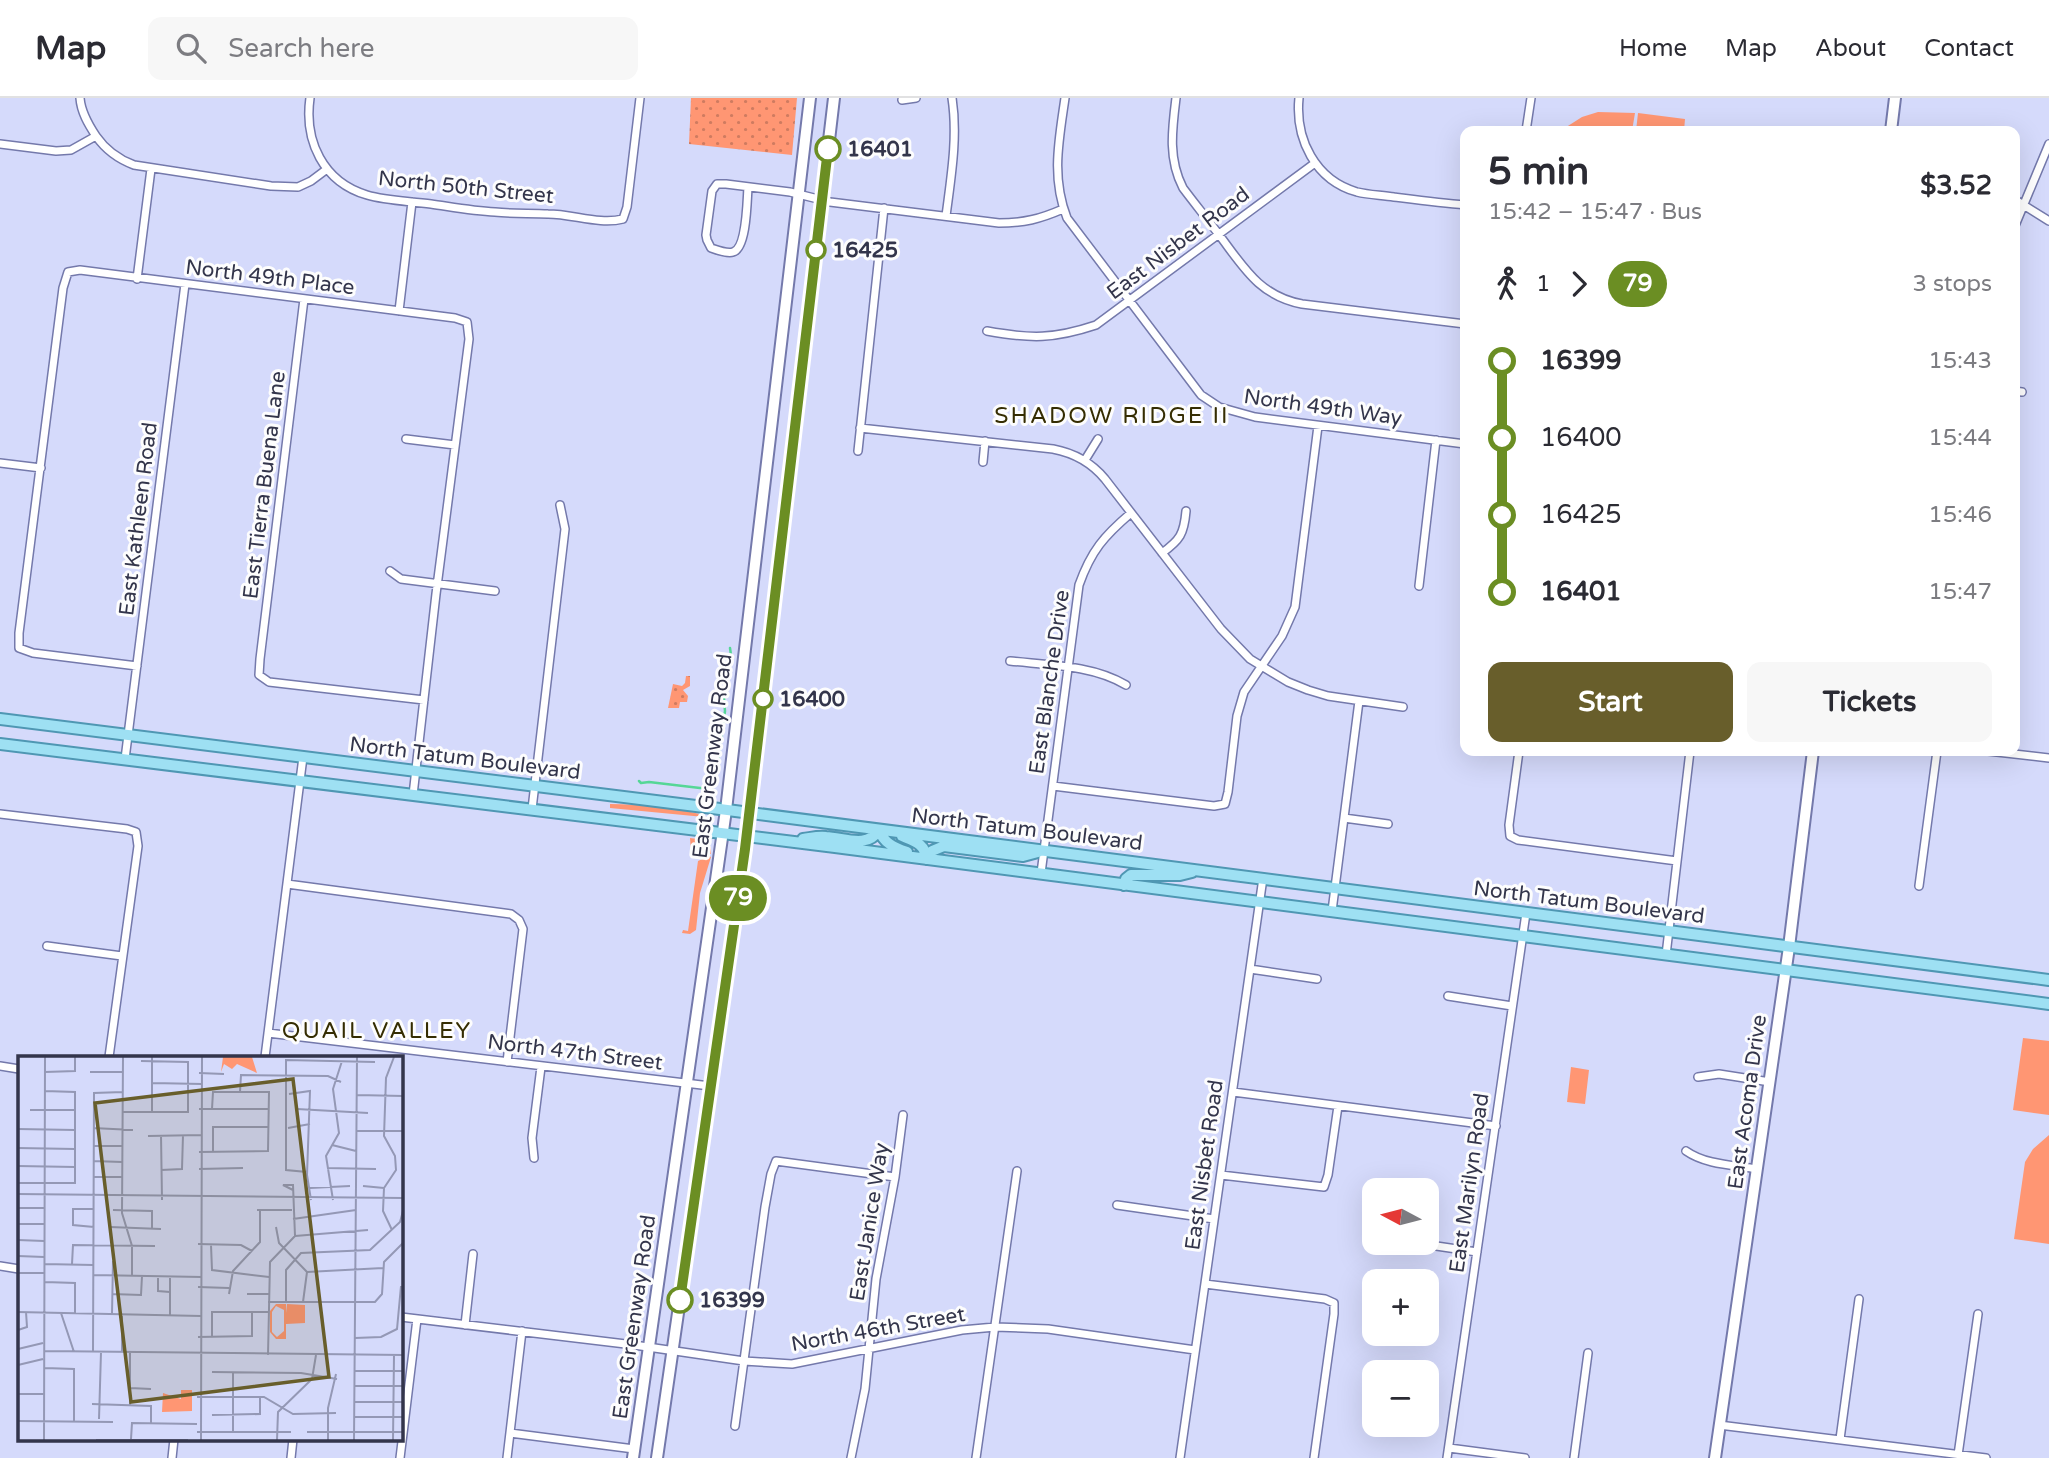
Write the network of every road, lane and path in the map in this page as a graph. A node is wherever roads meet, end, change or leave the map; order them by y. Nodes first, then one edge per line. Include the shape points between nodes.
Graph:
1 (80, 98) edge
2 (310, 98) edge
3 (640, 98) edge
4 (810, 98) edge
5 (834, 98) edge
6 (916, 98) edge
7 (953, 98) edge
8 (1065, 98) edge
9 (1176, 98) edge
10 (1299, 98) edge
11 (1531, 98) edge
12 (1895, 98) edge
13 (902, 100) dead end
14 (1528, 126) edge
15 (1892, 126) edge
16 (96, 136) junction
17 (0, 144) edge
18 (2049, 144) edge
19 (1315, 163) junction
20 (151, 169) junction
21 (327, 169) junction
22 (748, 187) junction
23 (799, 195) junction
24 (822, 200) junction
25 (412, 202) junction
26 (2020, 203) edge
27 (1460, 204) edge
28 (2024, 205) junction
29 (884, 208) junction
30 (1063, 209) junction
31 (2020, 214) edge
32 (946, 216) junction
33 (2049, 220) edge
34 (1219, 235) junction
35 (137, 279) junction
36 (185, 284) junction
37 (304, 299) junction
38 (1130, 302) junction
39 (398, 311) junction
40 (1460, 323) edge
41 (987, 331) dead end
42 (1318, 426) junction
43 (860, 428) junction
44 (406, 439) dead end
45 (1098, 439) dead end
46 (1436, 440) junction
47 (985, 441) junction
48 (1460, 443) edge
49 (455, 445) junction
50 (858, 451) dead end
51 (1085, 460) junction
52 (983, 462) dead end
53 (0, 463) edge
54 (41, 468) junction
55 (561, 505) dead end
56 (1186, 512) dead end
57 (1130, 513) junction
58 (1162, 553) junction
59 (390, 571) dead end
60 (437, 585) junction
61 (1419, 586) dead end
62 (495, 592) dead end
63 (1010, 661) dead end
64 (136, 666) junction
65 (1261, 666) junction
66 (1068, 668) junction
67 (1126, 685) dead end
68 (424, 701) junction
69 (1359, 701) junction
70 (1404, 706) dead end
71 (0, 719) edge
72 (128, 736) junction
73 (0, 744) edge
74 (2020, 755) edge
75 (1518, 756) edge
76 (1689, 756) edge
77 (1812, 756) edge
78 (1936, 756) edge
79 (303, 757) junction
80 (2049, 758) edge
81 (125, 759) junction
82 (415, 771) junction
83 (300, 781) junction
84 (534, 786) junction
85 (1053, 786) junction
86 (413, 795) junction
87 (532, 809) junction
88 (726, 810) junction
89 (749, 813) junction
90 (0, 814) edge
91 (1344, 818) junction
92 (1388, 824) dead end
93 (879, 830) junction
94 (723, 833) junction
95 (747, 836) junction
96 (789, 841) junction
97 (1044, 850) junction
98 (926, 859) junction
99 (1677, 861) junction
100 (1202, 870) junction
101 (1041, 873) junction
102 (1263, 878) junction
103 (287, 884) junction
104 (1124, 885) junction
105 (1919, 886) dead end
106 (1335, 888) junction
107 (1260, 902) junction
108 (1332, 911) junction
109 (1525, 913) junction
110 (1669, 931) junction
111 (1522, 936) junction
112 (47, 946) dead end
113 (1789, 947) junction
114 (1666, 955) junction
115 (122, 956) junction
116 (1250, 969) junction
117 (1786, 970) junction
118 (1317, 979) dead end
119 (2049, 980) edge
120 (1448, 996) dead end
121 (698, 1004) junction
122 (2049, 1004) edge
123 (1513, 1006) junction
124 (722, 1007) junction
125 (268, 1033) junction
126 (109, 1056) edge
127 (265, 1056) edge
128 (507, 1062) junction
129 (0, 1066) edge
130 (541, 1066) junction
131 (18, 1069) edge
132 (1698, 1077) dead end
133 (1770, 1082) junction
134 (687, 1083) junction
135 (710, 1086) junction
136 (1233, 1092) junction
137 (1338, 1106) junction
138 (903, 1115) dead end
139 (1496, 1126) junction
140 (1686, 1151) dead end
141 (534, 1158) dead end
142 (1757, 1168) junction
143 (1017, 1171) dead end
144 (1221, 1175) junction
145 (895, 1177) junction
146 (1118, 1205) dead end
147 (1214, 1219) junction
148 (1439, 1246) edge
149 (1477, 1252) junction
150 (473, 1254) dead end
151 (0, 1266) edge
152 (18, 1269) edge
153 (1205, 1284) junction
154 (1859, 1299) dead end
155 (1978, 1314) dead end
156 (402, 1317) edge
157 (417, 1319) junction
158 (465, 1325) junction
159 (995, 1327) junction
160 (522, 1331) junction
161 (650, 1347) junction
162 (673, 1350) junction
163 (869, 1350) junction
164 (1195, 1350) junction
165 (1588, 1353) dead end
166 (744, 1361) junction
167 (1719, 1425) junction
168 (735, 1426) dead end
169 (510, 1433) junction
170 (1840, 1439) junction
171 (174, 1440) edge
172 (293, 1440) edge
173 (1449, 1448) junction
174 (633, 1454) edge
175 (1958, 1455) junction
176 (172, 1458) edge
177 (291, 1458) edge
178 (400, 1458) edge
179 (506, 1458) edge
180 (657, 1458) edge
181 (851, 1458) edge
182 (976, 1458) edge
183 (1180, 1458) edge
184 (1314, 1458) edge
185 (1447, 1458) edge
186 (1525, 1458) edge
187 (1574, 1458) edge
188 (1715, 1458) edge
189 (1986, 1458) edge

1 - 16 street
2 - 21 street via 310,138
3 - 25 street, North 50th Street via 623,219 612,222
4 - 23 main road, East Greenway Road
5 - 24 main road, East Greenway Road
6 - 13 street
7 - 32 street via 954,142
8 - 30 street via 1056,173
9 - 34 street via 1172,151 1176,175
10 - 19 street via 1302,138
11 - 14 street
12 - 15 main road
16 - 17 street via 71,150
16 - 20 street via 121,159
18 - 28 street
19 - 27 street via 1333,180 1357,192
19 - 34 street, East Nisbet Road
20 - 21 street via 298,187
20 - 35 street
21 - 25 street, North 50th Street via 359,192
22 - 22 street via 718,184 712,191 706,235 711,248 731,252 741,244
22 - 23 street
23 - 24 street
23 - 88 main road, East Greenway Road
24 - 29 street
24 - 89 main road, East Greenway Road
25 - 39 street
26 - 28 street
28 - 31 street
28 - 33 street
29 - 32 street
29 - 43 street
30 - 32 street via 1022,223
30 - 38 street, North 49th Way
34 - 38 street, East Nisbet Road
34 - 40 street via 1263,288 1285,301
35 - 36 street, North 49th Place
35 - 54 street, North 49th Place via 68,272
36 - 37 street, North 49th Place
36 - 64 street, East Kathleen Road
37 - 39 street, North 49th Place
37 - 68 street, East Tierra Buena Lane via 259,675 269,682
38 - 41 street, East Nisbet Road via 1096,325 1072,334 1050,338
38 - 42 street, North 49th Way via 1201,395 1219,407
39 - 49 street, North 49th Place via 467,322 469,339
42 - 46 street, North 49th Way
42 - 65 street via 1296,607
43 - 47 street
43 - 50 street
44 - 49 street
45 - 51 street
46 - 48 street, North 49th Way
46 - 61 street
47 - 51 street via 1053,449
47 - 52 street
49 - 60 street
51 - 57 street
53 - 54 street
54 - 64 street via 19,648
55 - 84 street via 565,529
56 - 58 street via 1182,536
57 - 58 street
57 - 66 street, East Blanche Drive via 1105,536 1084,570
58 - 65 street via 1221,629
59 - 60 street via 401,579
60 - 62 street
60 - 68 street
63 - 66 street
64 - 72 street, East Kathleen Road
65 - 69 street via 1308,690
65 - 85 street via 1244,692 1237,716 1225,804
66 - 67 street
66 - 85 street, East Blanche Drive
68 - 82 street
69 - 70 street
69 - 91 street
71 - 72 main road, North Tatum Boulevard
72 - 79 main road, North Tatum Boulevard
72 - 81 street, East Kathleen Road
73 - 81 main road, North Tatum Boulevard
74 - 80 street
75 - 99 street via 1510,836
76 - 99 street
77 - 113 main road, East Acoma Drive
78 - 105 street
79 - 82 main road, North Tatum Boulevard
79 - 83 street
81 - 83 main road, North Tatum Boulevard
82 - 84 main road, North Tatum Boulevard
82 - 86 street
83 - 86 main road, North Tatum Boulevard
83 - 103 street
84 - 87 street
84 - 88 main road, North Tatum Boulevard
85 - 97 street, East Blanche Drive
86 - 87 main road, North Tatum Boulevard
87 - 94 main road, North Tatum Boulevard
88 - 89 main road, North Tatum Boulevard
88 - 94 main road, East Greenway Road
89 - 93 main road, North Tatum Boulevard
89 - 95 main road, East Greenway Road
90 - 115 street via 136,832 138,846
91 - 92 street
91 - 106 street
93 - 96 main road via 867,840 823,836
93 - 97 main road, North Tatum Boulevard
93 - 98 main road via 911,839 924,849
94 - 95 main road, North Tatum Boulevard
94 - 121 main road, East Greenway Road
95 - 96 main road, North Tatum Boulevard
95 - 124 main road, East Greenway Road
96 - 98 main road, North Tatum Boulevard
97 - 98 main road via 1023,856 944,846
97 - 100 main road, North Tatum Boulevard
97 - 101 street, East Blanche Drive
98 - 101 main road, North Tatum Boulevard
99 - 110 street
100 - 102 main road, North Tatum Boulevard
100 - 104 main road via 1131,875
101 - 104 main road, North Tatum Boulevard
102 - 106 main road, North Tatum Boulevard
102 - 107 street, East Nisbet Road
103 - 125 street
103 - 128 street via 511,914 519,920 523,929
104 - 107 main road, North Tatum Boulevard
106 - 108 street
106 - 109 main road, North Tatum Boulevard
107 - 108 main road, North Tatum Boulevard
107 - 116 street, East Nisbet Road
108 - 111 main road, North Tatum Boulevard
109 - 110 main road, North Tatum Boulevard
109 - 111 street, East Marilyn Road
110 - 113 main road, North Tatum Boulevard
110 - 114 street
111 - 114 main road, North Tatum Boulevard
111 - 123 street, East Marilyn Road
112 - 115 street
113 - 117 main road, East Acoma Drive
113 - 119 main road, North Tatum Boulevard
114 - 117 main road, North Tatum Boulevard
115 - 126 street
116 - 118 street
116 - 136 street, East Nisbet Road
117 - 122 main road, North Tatum Boulevard
117 - 133 main road, East Acoma Drive
120 - 123 street
121 - 124 main road
121 - 134 main road, East Greenway Road
123 - 139 street, East Marilyn Road
124 - 135 main road, East Greenway Road
125 - 127 street
125 - 128 street, North 47th Street
128 - 130 street, North 47th Street
129 - 131 street
130 - 134 street, North 47th Street
130 - 141 street via 532,1138
132 - 133 street via 1719,1074
133 - 142 main road, East Acoma Drive
134 - 135 street, North 47th Street
134 - 161 main road, East Greenway Road
135 - 162 main road, East Greenway Road
136 - 137 street
136 - 144 street, East Nisbet Road
137 - 139 street
137 - 144 street via 1324,1187
138 - 145 street, East Janice Way
139 - 149 street, East Marilyn Road
140 - 142 street via 1707,1161
142 - 167 main road, East Acoma Drive
143 - 159 street
144 - 147 street, East Nisbet Road
145 - 163 street, East Janice Way
145 - 166 street via 776,1161
146 - 147 street
147 - 153 street, East Nisbet Road
148 - 149 street
149 - 173 street, East Marilyn Road
150 - 158 street
151 - 152 street
153 - 164 street, East Nisbet Road
153 - 184 street via 1334,1303
154 - 170 street
155 - 175 street
156 - 157 street, North 46th Street
157 - 158 street, North 46th Street
157 - 178 street
158 - 160 street, North 46th Street
159 - 163 street, North 46th Street
159 - 164 street, North 46th Street via 1048,1329
159 - 182 street
160 - 161 street, North 46th Street
160 - 169 street
161 - 162 street, North 46th Street
161 - 174 main road, East Greenway Road
162 - 166 street, North 46th Street
162 - 180 main road, East Greenway Road
163 - 166 street, North 46th Street via 792,1364
163 - 181 street, East Janice Way
164 - 183 street, East Nisbet Road
165 - 187 street
166 - 168 street
167 - 170 street
167 - 188 main road, East Acoma Drive
169 - 174 street
169 - 179 street
170 - 175 street
171 - 176 street
172 - 177 street
173 - 185 street, East Marilyn Road
173 - 186 street
175 - 189 street

